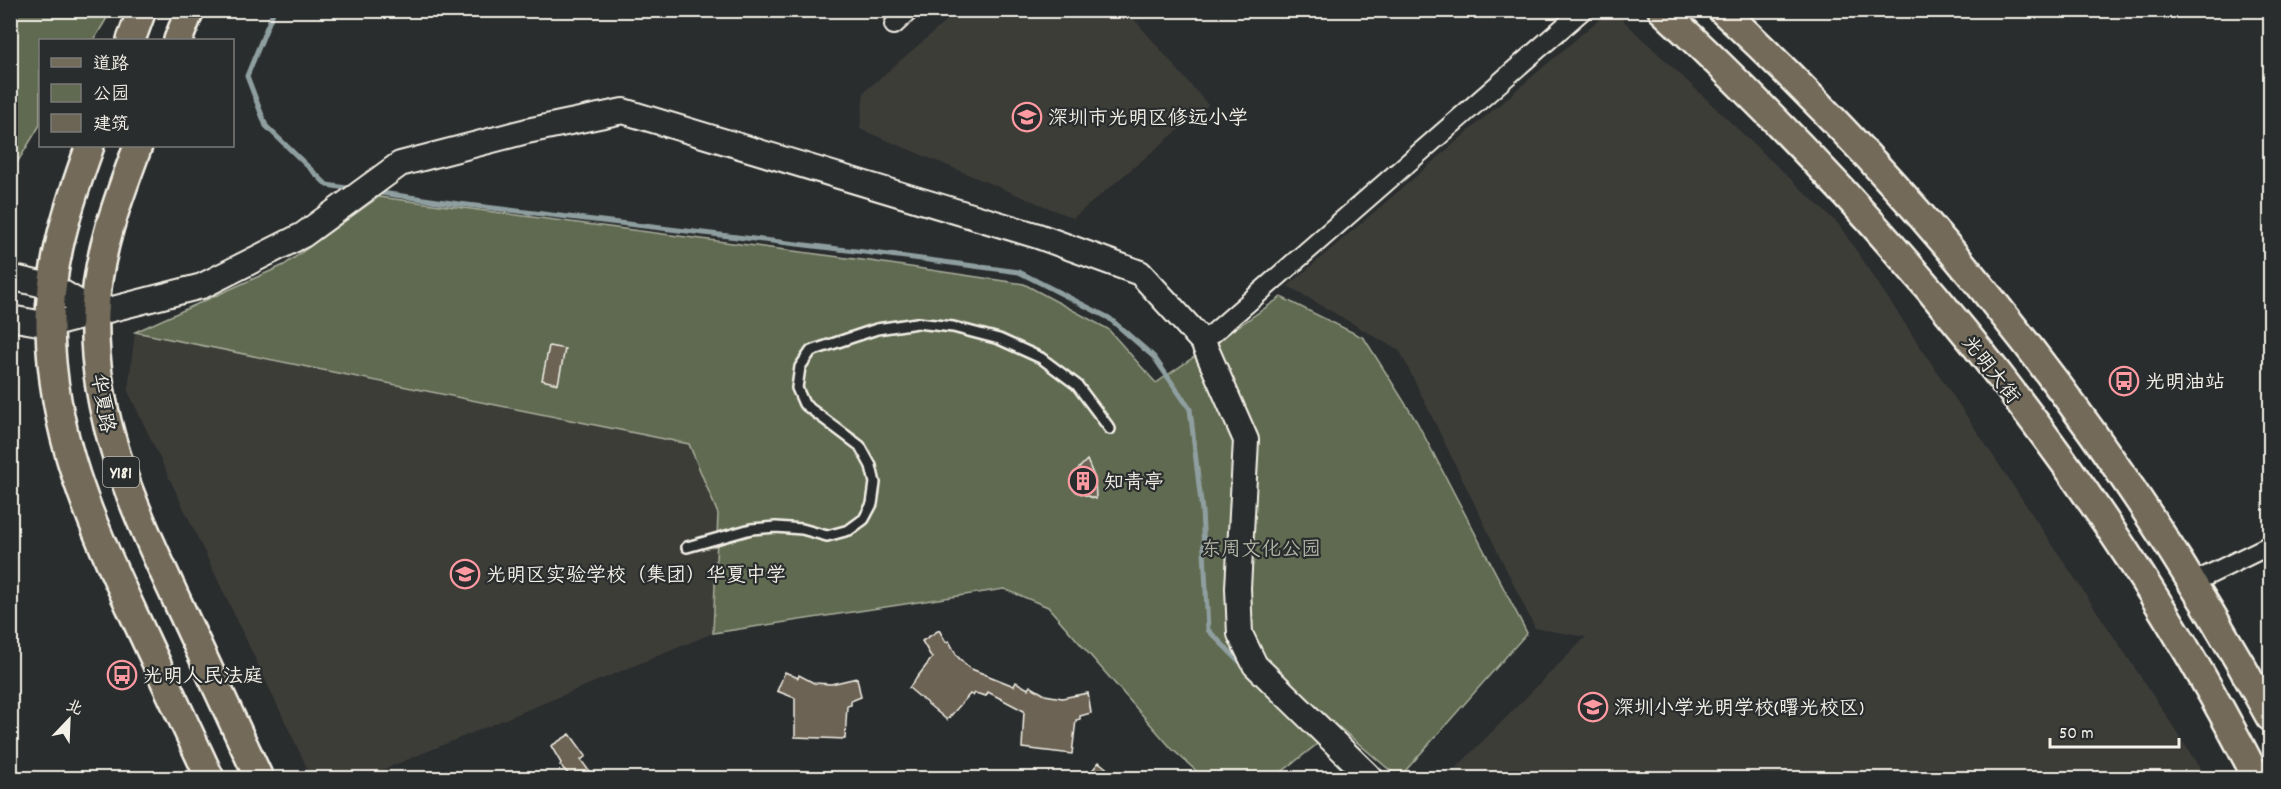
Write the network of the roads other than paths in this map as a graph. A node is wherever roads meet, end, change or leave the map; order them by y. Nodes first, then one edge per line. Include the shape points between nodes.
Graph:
1 (142, 10) edge
2 (190, 10) edge
3 (910, 10) edge
4 (1583, 10) edge
5 (1662, 10) edge
6 (1722, 10) edge
7 (894, 25) dead end
8 (131, 39) edge
9 (178, 39) edge
10 (90, 147) edge
11 (138, 147) edge
12 (10, 277) edge
13 (53, 287) junction
14 (95, 312) junction
15 (10, 318) edge
16 (50, 325) junction
17 (1203, 342) junction
18 (1110, 429) dead end
19 (2271, 545) edge
20 (687, 547) dead end
21 (2192, 583) junction
22 (2271, 717) edge
23 (2253, 777) edge
24 (210, 778) edge
25 (259, 778) edge
26 (1371, 778) edge

1 - 8 main road
2 - 9 main road
3 - 7 street
4 - 17 street
5 - 23 main road, 光明大街 via 1830,176 1984,358 2132,565 2176,635
6 - 21 main road via 1859,147 1970,274 2073,405
10 - 13 main road, Y181 via 71,198
11 - 14 main road, 华夏路 / Y181 via 114,211
12 - 13 street
13 - 14 street
13 - 16 main road, Y181
14 - 16 street
14 - 17 street via 202,286 303,235 400,164 623,111 1038,236 1140,273
14 - 25 main road, 华夏路 / Y181 via 99,392 113,450 135,510
15 - 16 street
16 - 24 main road, Y181 via 55,400 70,463 94,526
17 - 26 street via 1246,440 1238,588 1240,634 1255,665
18 - 20 lane via 1077,385 1041,358 999,339 917,322 877,329 811,351 800,368 797,388 804,404 860,447 871,466 875,483 872,504 864,519 849,530 827,536 802,529 751,529
19 - 21 street
21 - 22 main road

